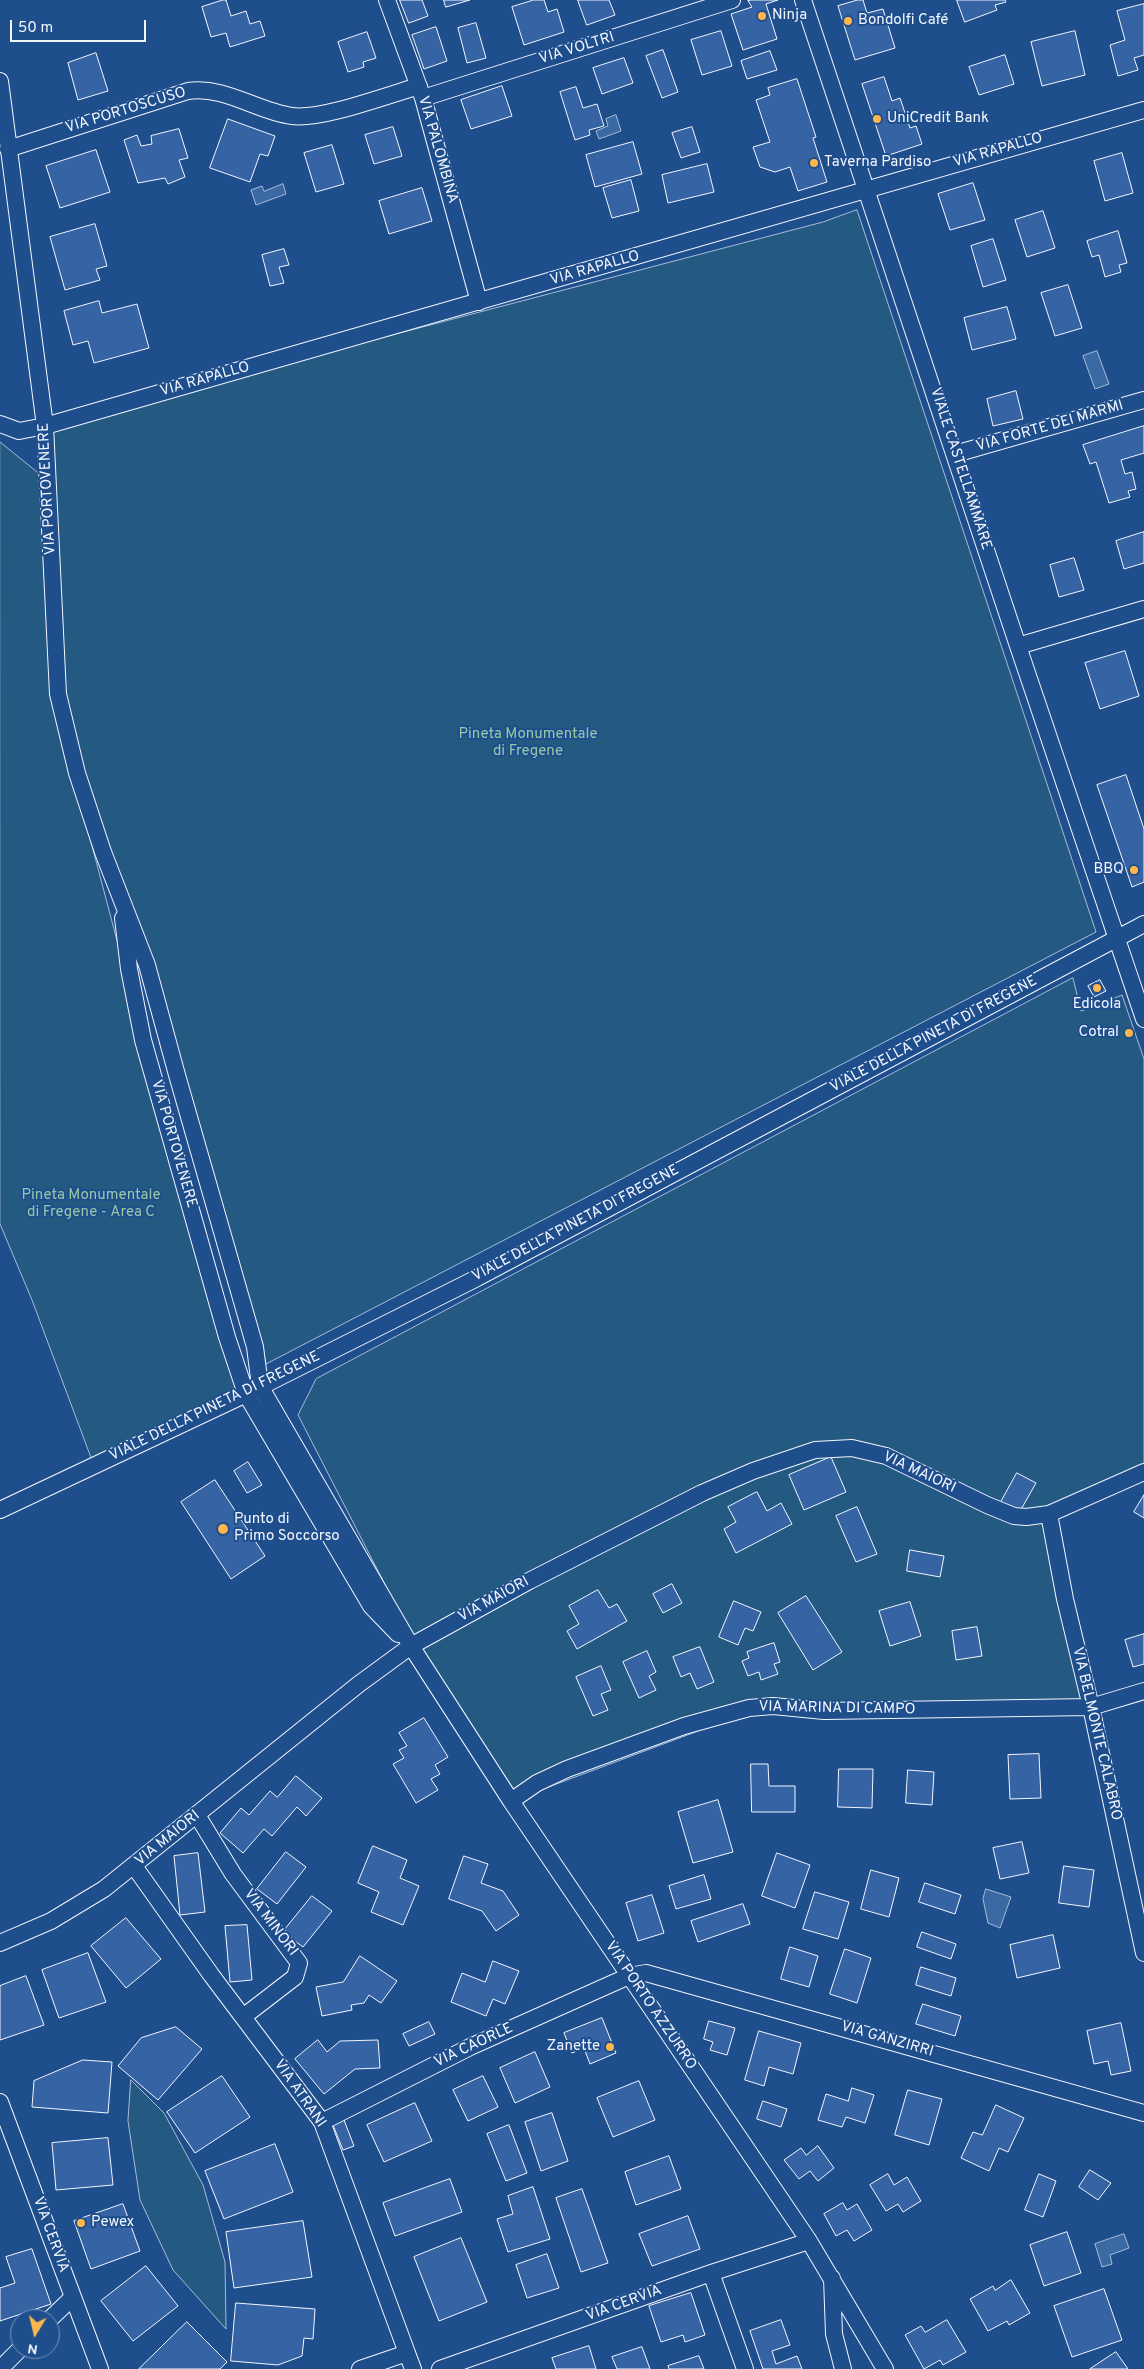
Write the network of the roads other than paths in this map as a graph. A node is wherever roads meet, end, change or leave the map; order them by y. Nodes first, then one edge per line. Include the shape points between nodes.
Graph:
1 (387, 0) edge
2 (732, 0) edge
3 (804, 0) edge
4 (682, 8) edge
5 (0, 81) edge
6 (421, 92) junction
7 (1144, 110) edge
8 (8, 148) junction
9 (867, 188) junction
10 (479, 302) junction
11 (1144, 400) edge
12 (0, 424) edge
13 (45, 426) junction
14 (955, 454) junction
15 (1144, 609) edge
16 (1018, 646) junction
17 (119, 890) junction
18 (1144, 924) edge
19 (1118, 938) junction
20 (1144, 1019) edge
21 (253, 1390) junction
22 (1144, 1472) edge
23 (0, 1510) edge
24 (1049, 1514) junction
25 (411, 1646) junction
26 (1144, 1691) edge
27 (1092, 1708) junction
28 (511, 1801) junction
29 (197, 1815) junction
30 (134, 1866) junction
31 (0, 1943) edge
32 (1144, 1954) edge
33 (629, 1976) junction
34 (243, 2017) junction
35 (0, 2102) edge
36 (1144, 2113) edge
37 (322, 2122) junction
38 (810, 2241) junction
39 (711, 2273) junction
40 (832, 2276) junction
41 (73, 2297) junction
42 (60, 2309) edge
43 (407, 2352) junction
44 (10, 2359) edge
45 (0, 2369) edge
46 (100, 2369) edge
47 (360, 2369) edge
48 (413, 2369) edge
49 (440, 2369) edge
50 (744, 2369) edge
51 (843, 2369) edge
52 (885, 2369) edge

1 - 6 street, VIA PALOMBINA
2 - 4 street, VIA VOLTRI
3 - 9 street, VIALE CASTELLAMMARE
4 - 6 street, VIA VOLTRI
5 - 8 street, VIA PORTOVENERE
6 - 8 street, VIA PORTOSCUSO via 301,117 215,91 188,91
6 - 10 street, VIA PALOMBINA
7 - 9 street, VIA RAPALLO
8 - 13 street, VIA PORTOVENERE
9 - 10 street, VIA RAPALLO
9 - 14 street, VIALE CASTELLAMMARE
10 - 13 street, VIA RAPALLO
11 - 14 street, VIA FORTE DEI MARMI
12 - 13 street, VIA RAPALLO via 19,430
13 - 17 street, VIA PORTOVENERE via 58,694 77,773
14 - 16 street, VIALE CASTELLAMMARE
15 - 16 street
16 - 19 street, VIALE CASTELLAMMARE
17 - 21 street, VIA PORTOVENERE via 129,969 143,1040 227,1337
17 - 21 street, VIA PORTOVENERE via 147,965 255,1347
18 - 19 street, VIALE DELLA PINETA DI FREGENE
19 - 20 street, VIALE CASTELLAMMARE
19 - 21 street, VIALE DELLA PINETA DI FREGENE via 476,1278
21 - 23 street, VIALE DELLA PINETA DI FREGENE
21 - 25 street, VIA PORTO AZZURRO
22 - 24 street, VIA MAIORI
24 - 25 street, VIA MAIORI via 1026,1518 1005,1513 875,1452 852,1448 815,1450 702,1492
24 - 27 street, VIA BELMONTE CALABRO via 1065,1599
25 - 28 street, VIA PORTO AZZURRO
25 - 29 street, VIA MAIORI
26 - 27 street, VIA MARINA DI CAMPO
27 - 28 street, VIA MARINA DI CAMPO via 824,1711 757,1706 684,1726 567,1769 537,1783
27 - 32 street, VIA BELMONTE CALABRO
28 - 33 street, VIA PORTO AZZURRO
29 - 30 street, VIA MAIORI
29 - 34 street, VIA MINORI via 233,1874 299,1963 295,1977
30 - 31 street, VIA MAIORI via 68,1912
30 - 34 street, VIA ATRANI
33 - 36 street, VIA GANZIRRI via 653,1973
33 - 37 street, VIA CAORLE via 470,2047
33 - 38 street, VIA PORTO AZZURRO
34 - 37 street, VIA ATRANI
35 - 41 street, VIA CERVIA
37 - 43 street, VIA ATRANI
38 - 39 street, VIA CERVIA
38 - 40 street, VIA PORTO AZZURRO
39 - 49 street, VIA CERVIA
39 - 50 street
40 - 51 street via 834,2334
40 - 52 street, VIA PORTO AZZURRO
41 - 42 street
41 - 46 street, VIA CERVIA
43 - 47 street
43 - 48 street
44 - 45 street

